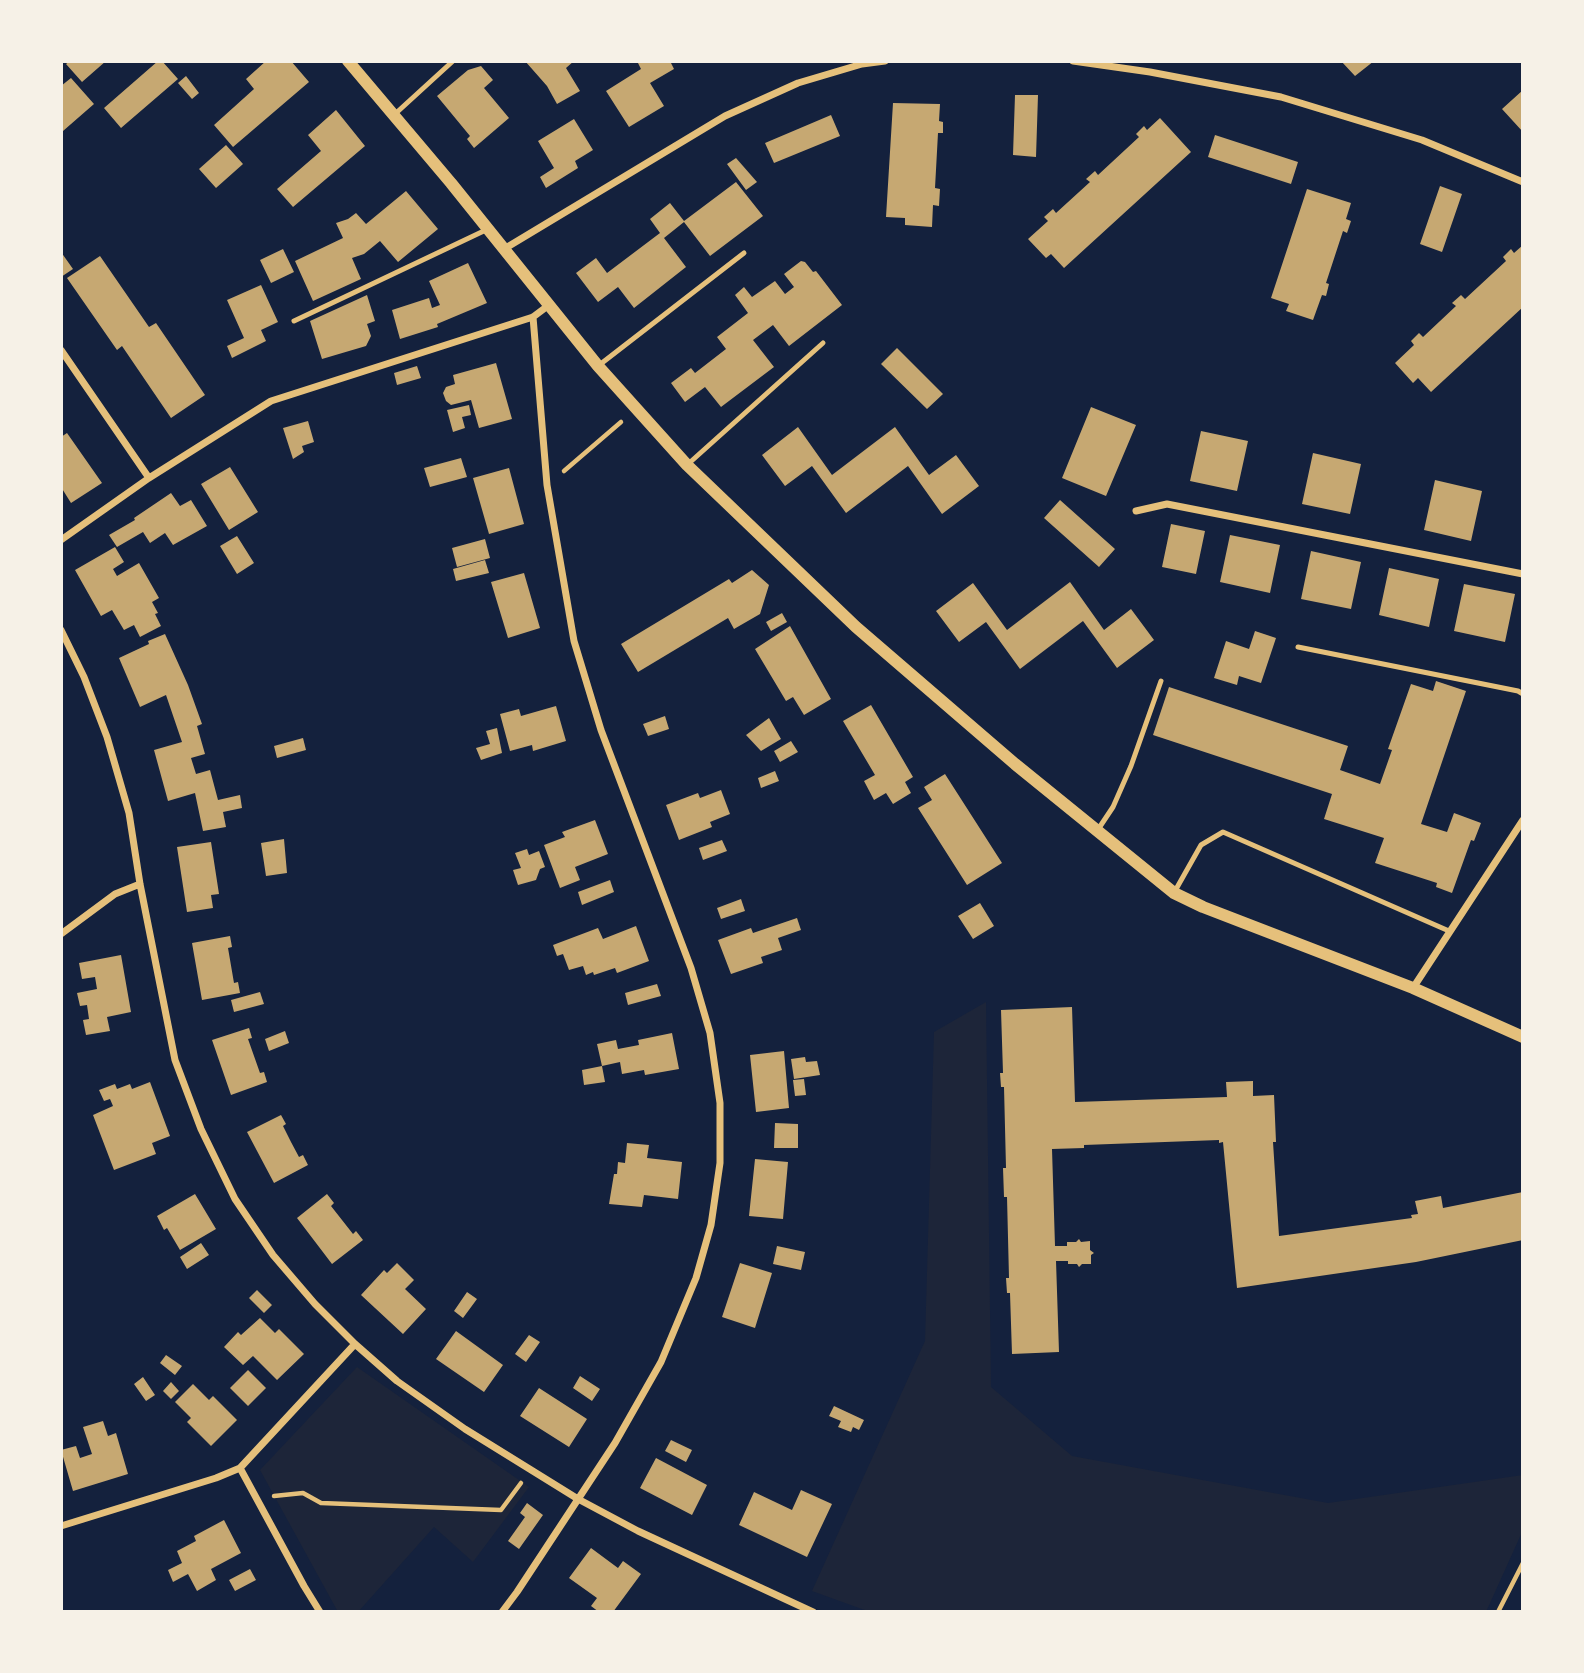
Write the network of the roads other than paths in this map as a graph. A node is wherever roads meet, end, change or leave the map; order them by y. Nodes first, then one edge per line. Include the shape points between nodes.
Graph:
1 (348, 61) edge
2 (453, 61) edge
3 (885, 61) edge
4 (1073, 61) edge
5 (395, 114) junction
6 (1523, 182) edge
7 (488, 229) junction
8 (504, 249) junction
9 (744, 253) dead end
10 (549, 305) junction
11 (533, 317) junction
12 (294, 321) dead end
13 (823, 342) dead end
14 (61, 350) edge
15 (598, 366) junction
16 (687, 465) junction
17 (149, 478) junction
18 (1136, 511) dead end
19 (61, 540) edge
20 (1523, 574) edge
21 (61, 630) edge
22 (1298, 647) dead end
23 (1161, 681) dead end
24 (1523, 694) edge
25 (1523, 820) edge
26 (1097, 831) junction
27 (140, 884) junction
28 (1174, 893) junction
29 (1449, 931) junction
30 (61, 934) edge
31 (1413, 988) junction
32 (1523, 1037) edge
33 (355, 1344) junction
34 (240, 1468) junction
35 (578, 1499) junction
36 (61, 1527) edge
37 (320, 1612) edge
38 (502, 1612) edge
39 (813, 1612) edge

1 - 5 street
2 - 5 lane
3 - 8 street via 798,83 725,116
4 - 6 street via 1281,97 1422,140
5 - 7 street
7 - 8 street
7 - 12 lane
8 - 10 street
9 - 15 lane
10 - 11 street
10 - 15 street
11 - 17 street via 271,401
11 - 35 street via 547,485 574,641 601,730 691,968 710,1033 720,1104 720,1163 711,1225 696,1278 661,1362
13 - 16 lane
14 - 17 street
15 - 16 street
16 - 26 street via 856,627
17 - 19 street
18 - 20 street via 1167,503
21 - 27 street via 107,737 129,813
22 - 24 lane
23 - 26 lane via 1131,766
25 - 29 street
26 - 28 street
27 - 30 street via 115,894
27 - 33 street via 175,1060 201,1129 235,1199 273,1255
28 - 29 lane via 1201,845 1223,832
28 - 31 street
29 - 31 street
31 - 32 street
33 - 34 street
33 - 35 street via 397,1381 465,1429
34 - 36 street
34 - 37 street
35 - 38 street
35 - 39 street

